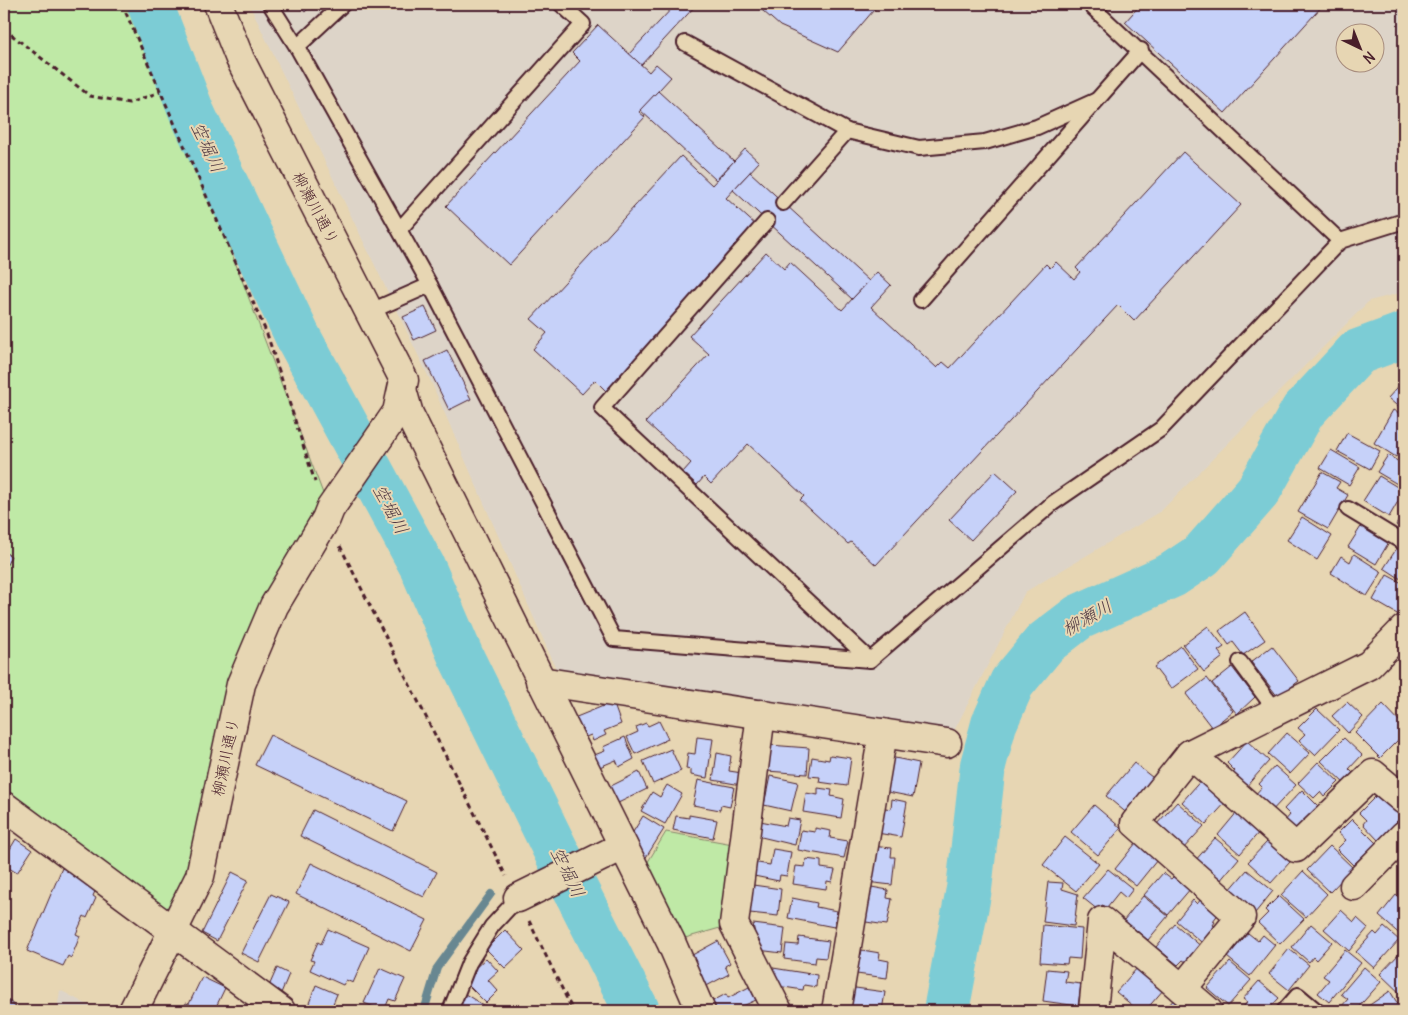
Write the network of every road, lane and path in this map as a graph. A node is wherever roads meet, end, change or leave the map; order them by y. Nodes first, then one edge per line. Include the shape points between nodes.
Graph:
1 (122, 4) edge
2 (218, 4) edge
3 (270, 4) edge
4 (343, 4) edge
5 (561, 4) edge
6 (1089, 4) edge
7 (4, 28) edge
8 (685, 43) dead end
9 (296, 47) junction
10 (1140, 50) junction
11 (160, 92) junction
12 (1097, 100) junction
13 (847, 131) junction
14 (784, 203) dead end
15 (767, 221) dead end
16 (1404, 221) edge
17 (400, 229) junction
18 (1340, 241) junction
19 (430, 285) junction
20 (921, 300) dead end
21 (370, 311) junction
22 (400, 402) junction
23 (1348, 508) dead end
24 (328, 514) junction
25 (1404, 543) edge
26 (1404, 630) edge
27 (870, 660) junction
28 (1240, 662) dead end
29 (540, 680) junction
30 (1276, 711) junction
31 (761, 714) junction
32 (883, 733) junction
33 (947, 743) dead end
34 (1190, 754) junction
35 (1404, 800) edge
36 (4, 806) edge
37 (1404, 835) edge
38 (620, 847) junction
39 (1354, 886) dead end
40 (518, 898) junction
41 (172, 931) junction
42 (1182, 989) junction
43 (133, 1011) edge
44 (281, 1011) edge
45 (450, 1011) edge
46 (573, 1011) edge
47 (701, 1011) edge
48 (778, 1011) edge
49 (836, 1011) edge
50 (1093, 1011) edge
51 (1208, 1011) edge
52 (1284, 1011) edge
53 (1317, 1011) edge

1 - 11 path
2 - 21 street, 柳瀬川通り via 244,68
3 - 9 lane
4 - 9 lane
5 - 17 lane via 583,24
6 - 10 lane
7 - 11 path via 90,96 129,103
8 - 13 lane
9 - 17 lane
10 - 12 lane
10 - 18 lane
11 - 24 path via 267,334
12 - 13 lane via 1038,127 985,142 919,148
12 - 20 lane
13 - 14 lane
15 - 27 lane via 602,408
16 - 18 lane
17 - 19 lane
18 - 27 lane via 1161,429 1053,503
19 - 21 lane
19 - 27 lane via 614,639
21 - 22 street, 柳瀬川通り via 404,380
22 - 24 street, 柳瀬川通り
22 - 29 street, 柳瀬川通り via 409,414
23 - 25 lane
24 - 40 path
24 - 41 street, 柳瀬川通り via 274,606 241,684 200,876
26 - 30 street via 1369,665
28 - 30 lane
29 - 31 street
29 - 38 street, 柳瀬川通り
30 - 34 street
31 - 32 street
31 - 48 street via 734,924
32 - 33 street
32 - 49 street
34 - 35 street via 1296,848 1373,774
34 - 42 street via 1135,823 1241,917
36 - 41 street
37 - 39 street
38 - 40 street
38 - 47 street, 柳瀬川通り via 671,942
40 - 45 lane via 492,926 469,963
40 - 46 path
41 - 43 street, 柳瀬川通り
41 - 44 street
42 - 50 street via 1102,921
42 - 51 street
52 - 53 lane via 1298,995

